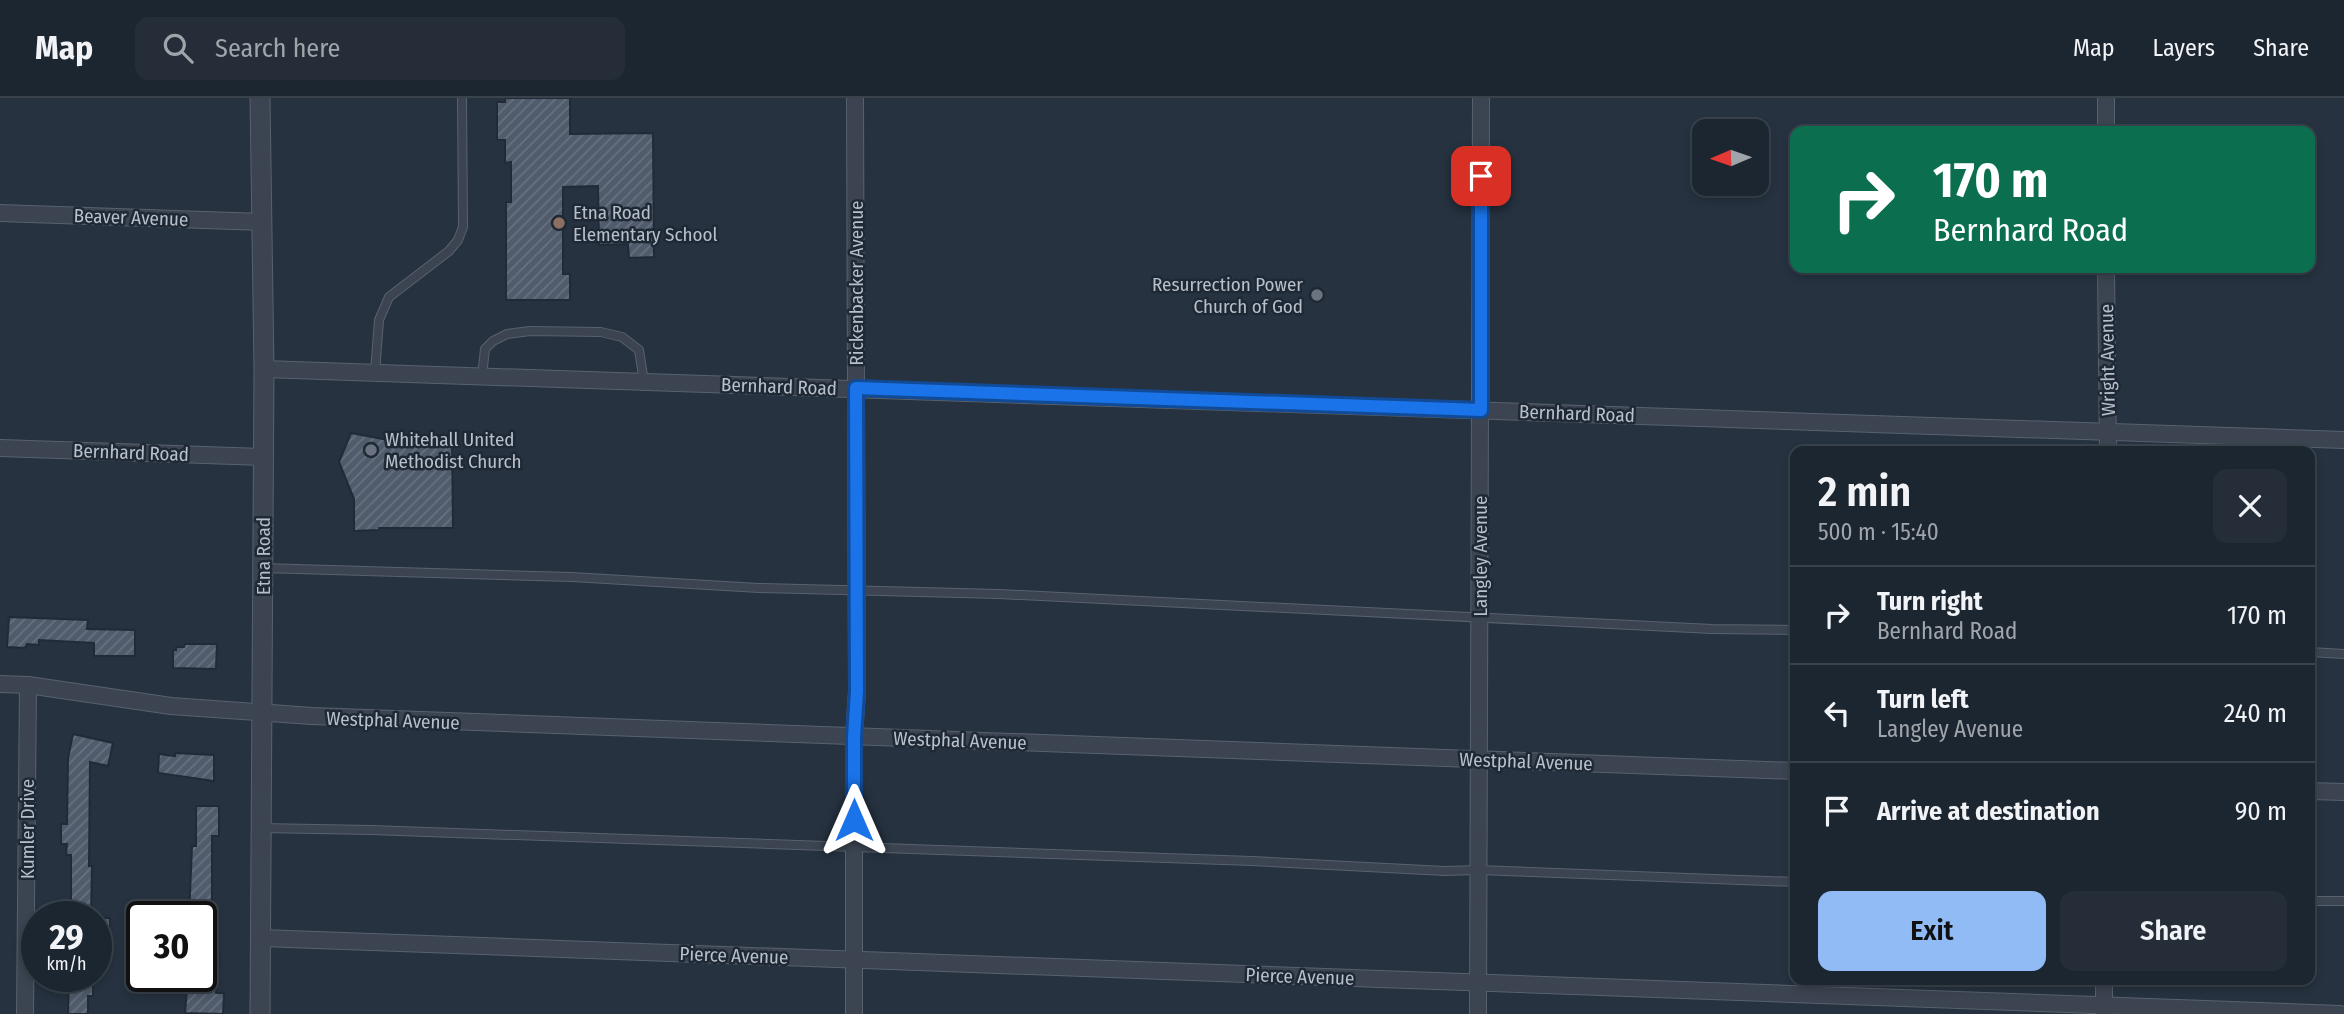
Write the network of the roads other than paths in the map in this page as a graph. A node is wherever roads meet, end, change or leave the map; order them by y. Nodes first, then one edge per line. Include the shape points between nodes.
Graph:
1 (260, 98) edge
2 (462, 98) edge
3 (855, 98) edge
4 (1481, 98) edge
5 (2106, 98) edge
6 (2106, 126) edge
7 (0, 213) edge
8 (262, 222) junction
9 (2106, 273) edge
10 (264, 369) junction
11 (375, 372) junction
12 (482, 376) junction
13 (644, 382) junction
14 (856, 388) junction
15 (1481, 410) junction
16 (2108, 432) junction
17 (2344, 439) edge
18 (2108, 446) edge
19 (0, 448) edge
20 (263, 457) junction
21 (262, 568) junction
22 (857, 591) junction
23 (1480, 616) junction
24 (1790, 630) edge
25 (2315, 652) edge
26 (2344, 654) edge
27 (0, 684) edge
28 (28, 685) junction
29 (262, 713) junction
30 (854, 737) junction
31 (1479, 758) junction
32 (1790, 771) edge
33 (2315, 791) edge
34 (2344, 792) edge
35 (261, 828) junction
36 (854, 848) junction
37 (1478, 870) junction
38 (1790, 882) edge
39 (2315, 901) edge
40 (2344, 901) edge
41 (261, 938) junction
42 (855, 961) junction
43 (1478, 982) junction
44 (2104, 985) edge
45 (2104, 1009) edge
46 (26, 1014) edge
47 (260, 1014) edge
48 (854, 1014) edge
49 (1478, 1014) edge
50 (2340, 1014) edge

1 - 8 street, Etna Road
2 - 11 lane via 463,227 449,251 389,297 379,320
3 - 14 street, Rickenbacker Avenue
4 - 15 street, Langley Avenue
5 - 6 street
7 - 8 street, Beaver Avenue
8 - 10 street, Etna Road
9 - 16 street, Wright Avenue
10 - 11 street, Bernhard Road
10 - 20 street, Etna Road
11 - 12 street, Bernhard Road
12 - 13 street, Bernhard Road
12 - 13 lane via 485,349 507,334 576,330 622,337 639,349
13 - 14 street, Bernhard Road
14 - 15 street, Bernhard Road
14 - 22 street, Rickenbacker Avenue
15 - 16 street, Bernhard Road
15 - 23 street, Langley Avenue
16 - 17 street, Bernhard Road
16 - 18 street, Wright Avenue
19 - 20 street, Bernhard Road
20 - 21 street, Etna Road
21 - 22 lane
21 - 29 street, Etna Road
22 - 23 lane
22 - 30 street, Rickenbacker Avenue
23 - 24 lane
23 - 31 street, Langley Avenue
25 - 26 lane
27 - 28 street, Westphal Avenue
28 - 29 street, Westphal Avenue via 130,701
28 - 46 street, Kumler Drive
29 - 30 street, Westphal Avenue
29 - 35 street, Etna Road
30 - 31 street, Westphal Avenue
30 - 36 street, Rickenbacker Avenue
31 - 32 street, Westphal Avenue
31 - 37 street, Langley Avenue
33 - 34 street
35 - 36 lane
35 - 41 street, Etna Road
36 - 37 lane
36 - 42 street, Rickenbacker Avenue
37 - 38 lane
37 - 43 street, Langley Avenue
39 - 40 lane
41 - 42 street, Pierce Avenue
41 - 47 street, Etna Road
42 - 43 street, Pierce Avenue
42 - 48 street, Rickenbacker Avenue
43 - 45 street, Pierce Avenue
43 - 49 street, Langley Avenue
44 - 45 street
45 - 50 street, Pierce Avenue

